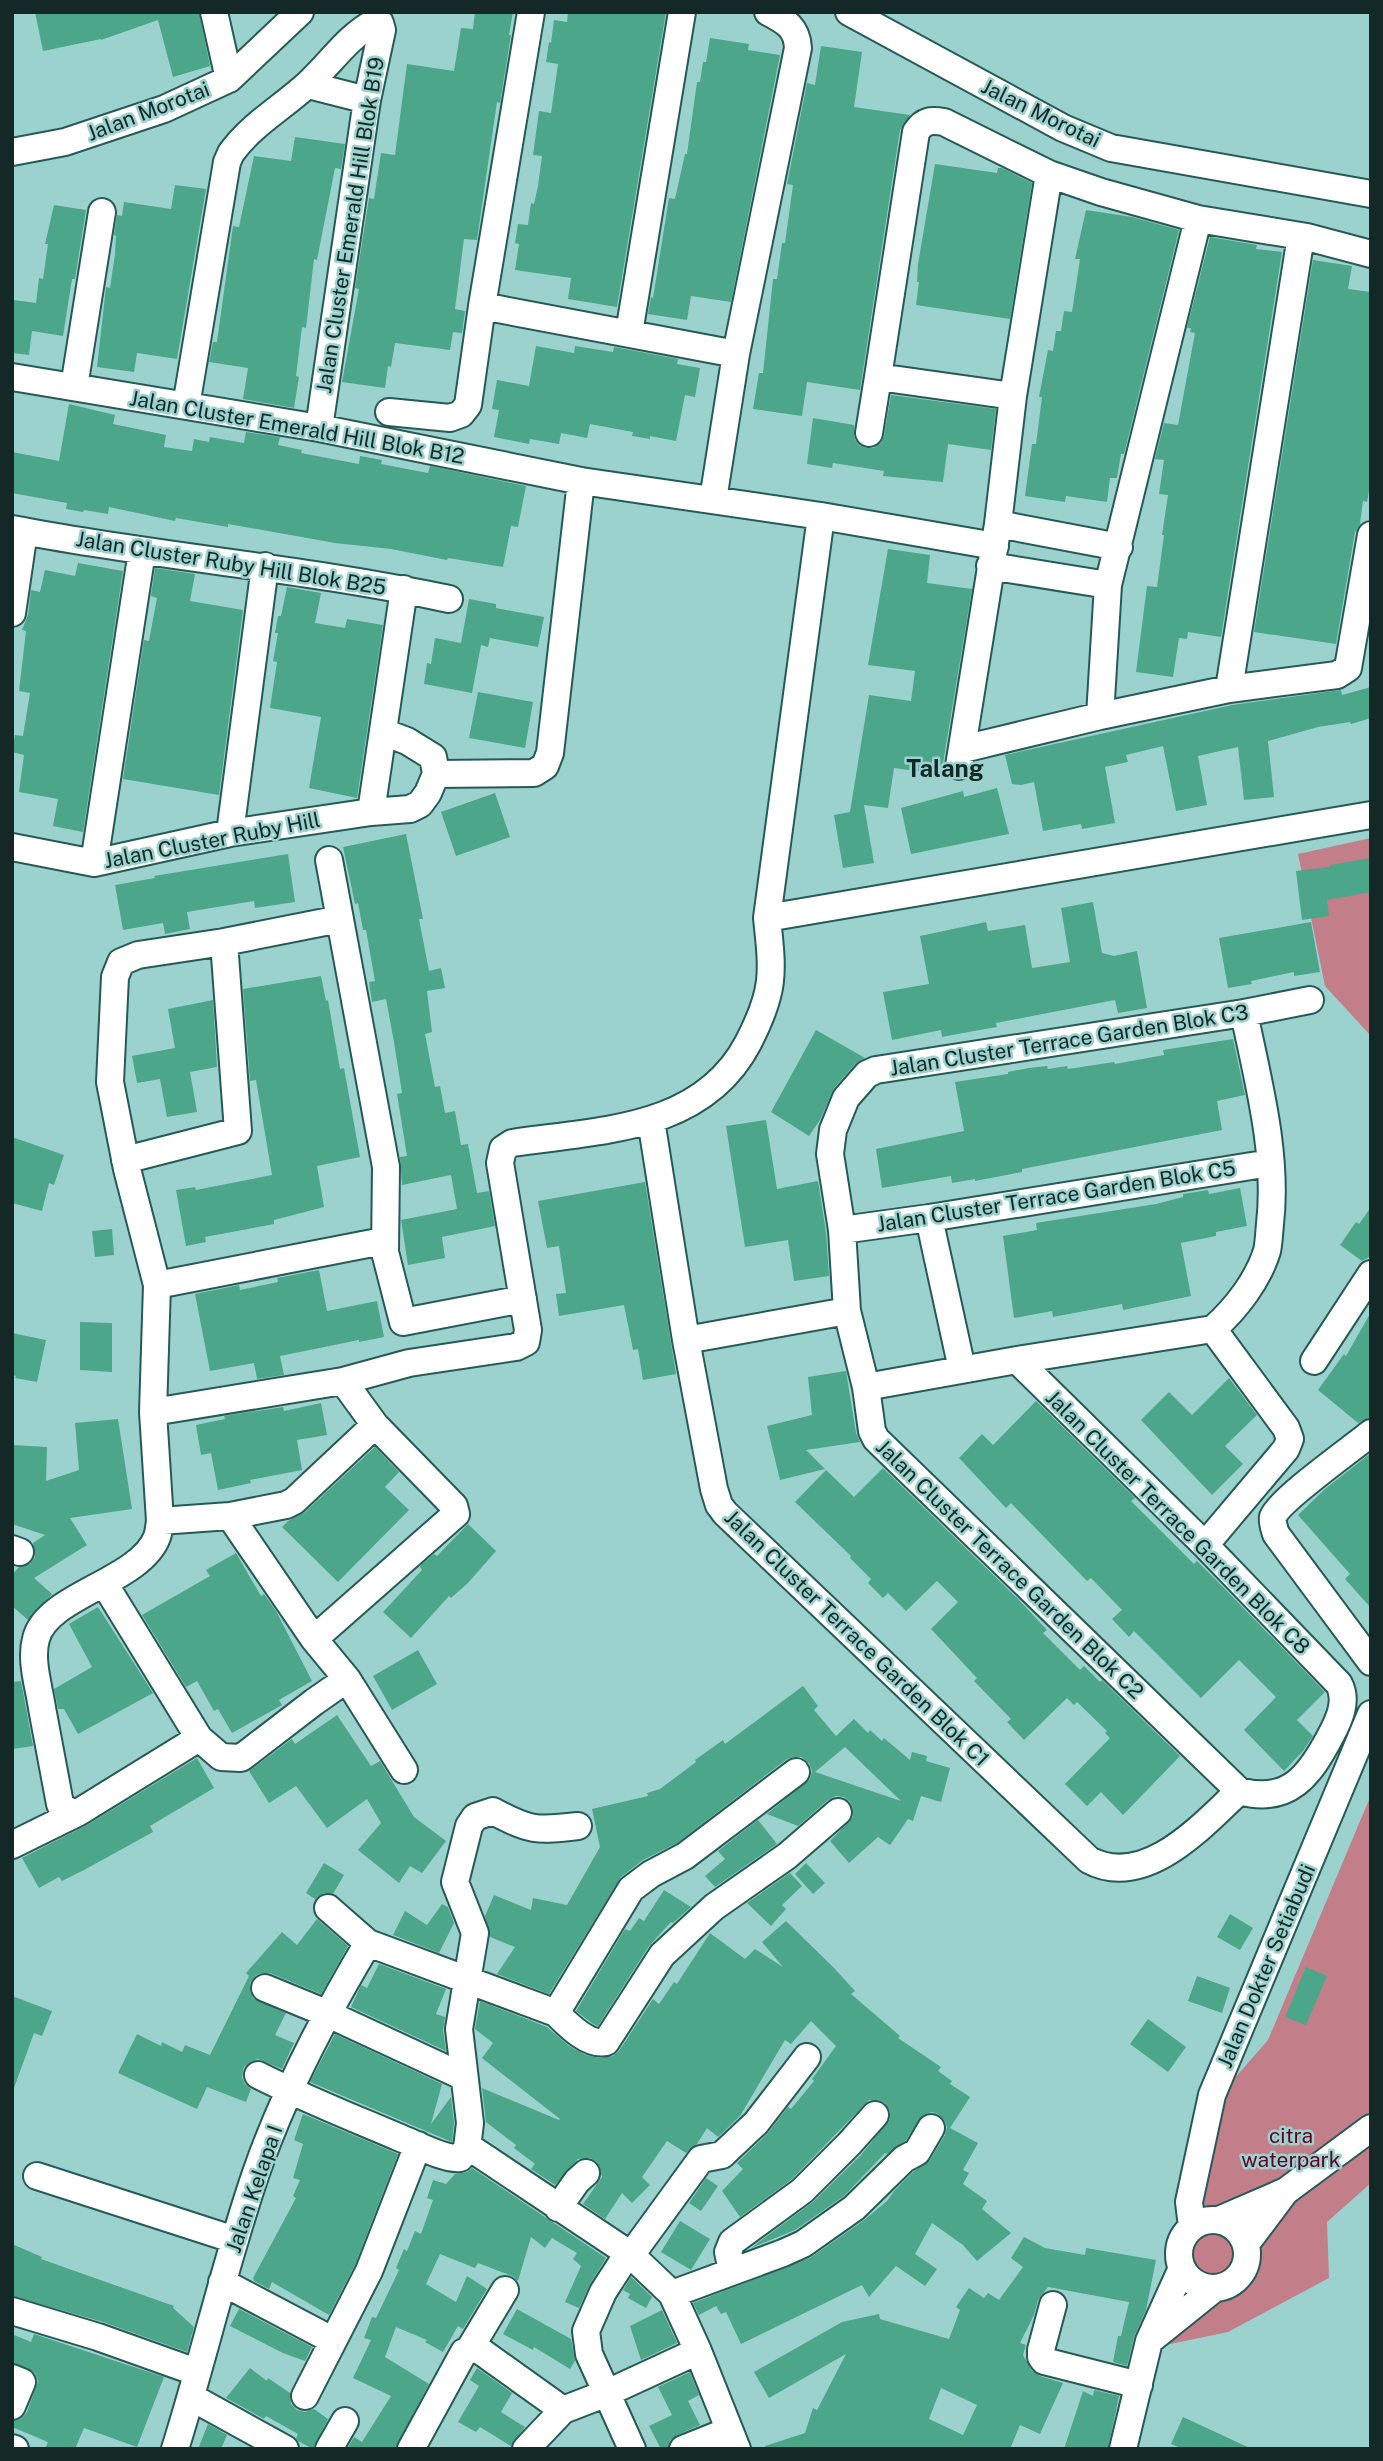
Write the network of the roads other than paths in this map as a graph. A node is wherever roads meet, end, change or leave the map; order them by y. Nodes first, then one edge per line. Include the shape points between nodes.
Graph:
1 (214, 12) edge
2 (300, 12) edge
3 (531, 12) edge
4 (682, 12) edge
5 (768, 12) edge
6 (849, 12) edge
7 (229, 79) junction
8 (307, 85) junction
9 (367, 100) junction
10 (12, 152) edge
11 (1049, 174) junction
12 (1371, 194) edge
13 (102, 212) dead end
14 (1198, 219) junction
15 (1301, 236) junction
16 (1371, 254) edge
17 (482, 306) junction
18 (629, 333) junction
19 (736, 354) junction
20 (12, 377) edge
21 (878, 377) junction
22 (74, 387) junction
23 (1013, 396) junction
24 (187, 406) junction
25 (389, 412) dead end
26 (319, 428) junction
27 (869, 433) dead end
28 (581, 481) junction
29 (713, 500) junction
30 (821, 516) junction
31 (18, 530) edge
32 (1371, 535) edge
33 (995, 545) junction
34 (1119, 547) junction
35 (142, 551) junction
36 (265, 566) junction
37 (1108, 585) junction
38 (404, 589) junction
39 (449, 599) dead end
40 (12, 613) edge
41 (1230, 689) junction
42 (1100, 716) junction
43 (383, 732) junction
44 (436, 774) junction
45 (371, 812) junction
46 (1371, 815) edge
47 (230, 833) junction
48 (12, 847) edge
49 (329, 860) dead end
50 (94, 863) junction
51 (766, 918) junction
52 (340, 919) junction
53 (224, 942) junction
54 (1310, 1000) dead end
55 (1244, 1013) junction
56 (651, 1120) junction
57 (125, 1160) junction
58 (1270, 1163) junction
59 (929, 1218) junction
60 (842, 1230) junction
61 (383, 1241) junction
62 (1371, 1274) edge
63 (157, 1285) junction
64 (523, 1298) junction
65 (847, 1311) junction
66 (403, 1322) junction
67 (1213, 1329) junction
68 (686, 1340) junction
69 (1017, 1360) junction
70 (1314, 1361) dead end
71 (409, 1363) junction
72 (961, 1369) junction
73 (343, 1381) junction
74 (866, 1387) junction
75 (153, 1412) junction
76 (375, 1425) junction
77 (1371, 1433) edge
78 (230, 1516) junction
79 (160, 1521) junction
80 (1205, 1545) junction
81 (104, 1583) junction
82 (314, 1639) junction
83 (1371, 1662) edge
84 (347, 1679) junction
85 (1371, 1714) edge
86 (199, 1738) junction
87 (404, 1770) dead end
88 (796, 1773) dead end
89 (1239, 1791) junction
90 (68, 1808) junction
91 (838, 1812) dead end
92 (578, 1826) dead end
93 (12, 1845) edge
94 (328, 1908) dead end
95 (368, 1943) junction
96 (468, 1982) junction
97 (265, 1988) dead end
98 (326, 2013) junction
99 (556, 2014) junction
100 (807, 2057) dead end
101 (258, 2075) dead end
102 (464, 2077) junction
103 (290, 2091) junction
104 (874, 2115) dead end
105 (931, 2128) dead end
106 (1371, 2128) edge
107 (418, 2146) junction
108 (467, 2148) junction
109 (586, 2173) dead end
110 (37, 2176) dead end
111 (1286, 2191) junction
112 (558, 2208) junction
113 (1219, 2220) junction
114 (1192, 2227) junction
115 (235, 2240) junction
116 (1246, 2244) junction
117 (631, 2255) junction
118 (1182, 2268) junction
119 (732, 2271) junction
120 (222, 2282) junction
121 (1215, 2288) junction
122 (505, 2290) dead end
123 (672, 2294) junction
124 (1053, 2305) dead end
125 (12, 2311) edge
126 (332, 2340) junction
127 (1149, 2341) junction
128 (469, 2350) junction
129 (698, 2351) junction
130 (12, 2378) edge
131 (193, 2384) junction
132 (1139, 2385) junction
133 (607, 2393) junction
134 (305, 2396) dead end
135 (12, 2406) edge
136 (563, 2410) junction
137 (345, 2421) dead end
138 (732, 2440) edge
139 (175, 2449) edge
140 (285, 2449) edge
141 (329, 2449) edge
142 (411, 2449) edge
143 (526, 2449) edge
144 (632, 2449) edge
145 (683, 2449) edge
146 (1124, 2449) edge

1 - 7 street
2 - 7 street, Jalan Morotai
3 - 17 street
4 - 18 street
5 - 19 street via 793,27 798,48
6 - 12 street, Jalan Morotai via 1063,128 1111,148
7 - 10 street, Jalan Morotai via 164,109 65,142
8 - 9 street
8 - 9 street, Jalan Cluster Emerald Hill Blok B19 via 370,24 380,23
8 - 24 street via 241,141 227,162
9 - 26 street, Jalan Cluster Emerald Hill Blok B19
11 - 14 street
11 - 21 street via 944,121 921,124 905,196
11 - 23 street
13 - 22 street
14 - 15 street
14 - 34 street
15 - 16 street
15 - 41 street
17 - 18 street
17 - 25 street via 468,405 461,414 450,418
18 - 19 street
19 - 29 street
20 - 22 street, Jalan Cluster Emerald Hill Blok B12
21 - 23 street
21 - 27 street
22 - 24 street, Jalan Cluster Emerald Hill Blok B12
23 - 33 street
24 - 26 street, Jalan Cluster Emerald Hill Blok B12
26 - 28 street, Jalan Cluster Emerald Hill Blok B12
28 - 29 street, Jalan Cluster Emerald Hill Blok B12
28 - 44 street via 545,766 534,773
29 - 30 street, Jalan Cluster Emerald Hill Blok B12
30 - 33 street, Jalan Cluster Emerald Hill Blok B12
30 - 51 street
31 - 35 street, Jalan Cluster Ruby Hill Blok B25
31 - 40 street
32 - 41 street via 1348,668 1337,675
33 - 34 street
33 - 37 street
33 - 42 street via 961,757
34 - 37 street
35 - 36 street, Jalan Cluster Ruby Hill Blok B25
35 - 50 street
36 - 38 street, Jalan Cluster Ruby Hill Blok B25
36 - 47 street
37 - 42 street
38 - 39 street, Jalan Cluster Ruby Hill Blok B25
38 - 43 street
41 - 42 street
43 - 44 street via 430,754
43 - 45 street
44 - 45 street, Jalan Cluster Ruby Hill via 421,804
45 - 47 street, Jalan Cluster Ruby Hill
46 - 51 street
47 - 50 street, Jalan Cluster Ruby Hill
48 - 50 street, Jalan Cluster Ruby Hill
49 - 52 street
51 - 56 street via 772,966 769,992 736,1064 709,1092 683,1109
52 - 53 street
52 - 61 street via 386,1167
53 - 57 street via 138,955 121,962 115,977 110,1082
53 - 57 street via 238,1131
54 - 55 street, Jalan Cluster Terrace Garden Blok C3
55 - 58 street
55 - 60 street, Jalan Cluster Terrace Garden Blok C3 via 867,1074 846,1098 831,1140
56 - 64 street via 512,1143 503,1149 500,1163
56 - 68 street, Jalan Cluster Terrace Garden Blok C1
57 - 63 street
58 - 59 street, Jalan Cluster Terrace Garden Blok C5
58 - 67 street via 1273,1200 1268,1249 1255,1278
59 - 60 street, Jalan Cluster Terrace Garden Blok C5
59 - 72 street
60 - 65 street, Jalan Cluster Terrace Garden Blok C3
61 - 63 street
61 - 66 street
62 - 70 street
63 - 75 street
64 - 66 street
64 - 71 street via 528,1335 522,1345
65 - 68 street
65 - 74 street, Jalan Cluster Terrace Garden Blok C2
66 - 71 street
67 - 69 street
67 - 80 street via 1290,1439
68 - 89 street, Jalan Cluster Terrace Garden Blok C1 via 715,1489 725,1513 1089,1860 1114,1868 1147,1863 1210,1819
69 - 72 street
69 - 80 street, Jalan Cluster Terrace Garden Blok C8
71 - 73 street
72 - 74 street
73 - 75 street
73 - 76 street
74 - 89 street, Jalan Cluster Terrace Garden Blok C2 via 872,1431 880,1445
75 - 79 street
76 - 78 street via 294,1501
76 - 82 street via 456,1511
77 - 83 street via 1294,1494 1272,1521 1276,1534
78 - 79 street
78 - 82 street
79 - 81 street via 157,1538 145,1555
80 - 89 street, Jalan Cluster Terrace Garden Blok C8 via 1339,1684 1343,1695 1339,1718 1308,1772 1288,1788 1269,1795
81 - 86 street
81 - 90 street via 63,1606 36,1638 36,1673
82 - 84 street
84 - 86 street via 241,1758 221,1757
84 - 87 street
85 - 114 street, Jalan Dokter Setiabudi via 1212,2095 1189,2202
86 - 90 street
88 - 99 street via 685,1856 631,1889
90 - 93 street
91 - 99 street via 787,1856 714,1907 663,1955 606,2042 592,2041
92 - 96 street via 544,1830 520,1826 493,1811 475,1817 455,1882 475,1933
94 - 95 street
95 - 96 street
95 - 98 street, Jalan Kelapa I
96 - 99 street
96 - 102 street via 459,2028
97 - 98 street
98 - 102 street
98 - 103 street, Jalan Kelapa I
100 - 117 street via 756,2123 722,2155 701,2159
101 - 103 street
102 - 108 street via 470,2123
103 - 107 street
103 - 115 street, Jalan Kelapa I
104 - 119 street via 802,2191 732,2242 728,2252
105 - 119 street via 917,2152 823,2231 783,2253
106 - 111 street
107 - 108 street via 453,2159 460,2158
107 - 126 street via 369,2271
108 - 112 street
109 - 112 street
110 - 115 street
111 - 113 street
111 - 116 street
112 - 117 street
113 - 114 street
113 - 116 street via 1235,2227
114 - 118 street via 1179,2248
115 - 120 street, Jalan Kelapa I
116 - 121 street via 1241,2273
117 - 123 street
117 - 133 street via 603,2292 587,2327 589,2354
118 - 121 street via 1195,2283
118 - 127 street
119 - 123 street
120 - 126 street
120 - 131 street, Jalan Kelapa I
121 - 127 street
122 - 128 street
123 - 129 street
124 - 132 street via 1041,2350 1045,2361
125 - 131 street via 98,2337
126 - 134 street
127 - 132 street
128 - 136 street via 479,2350
128 - 142 street
129 - 133 street
129 - 138 street
130 - 135 street via 22,2384
131 - 139 street, Jalan Kelapa I
131 - 140 street
132 - 146 street
133 - 136 street
133 - 144 street
136 - 143 street
137 - 141 street
138 - 145 street

